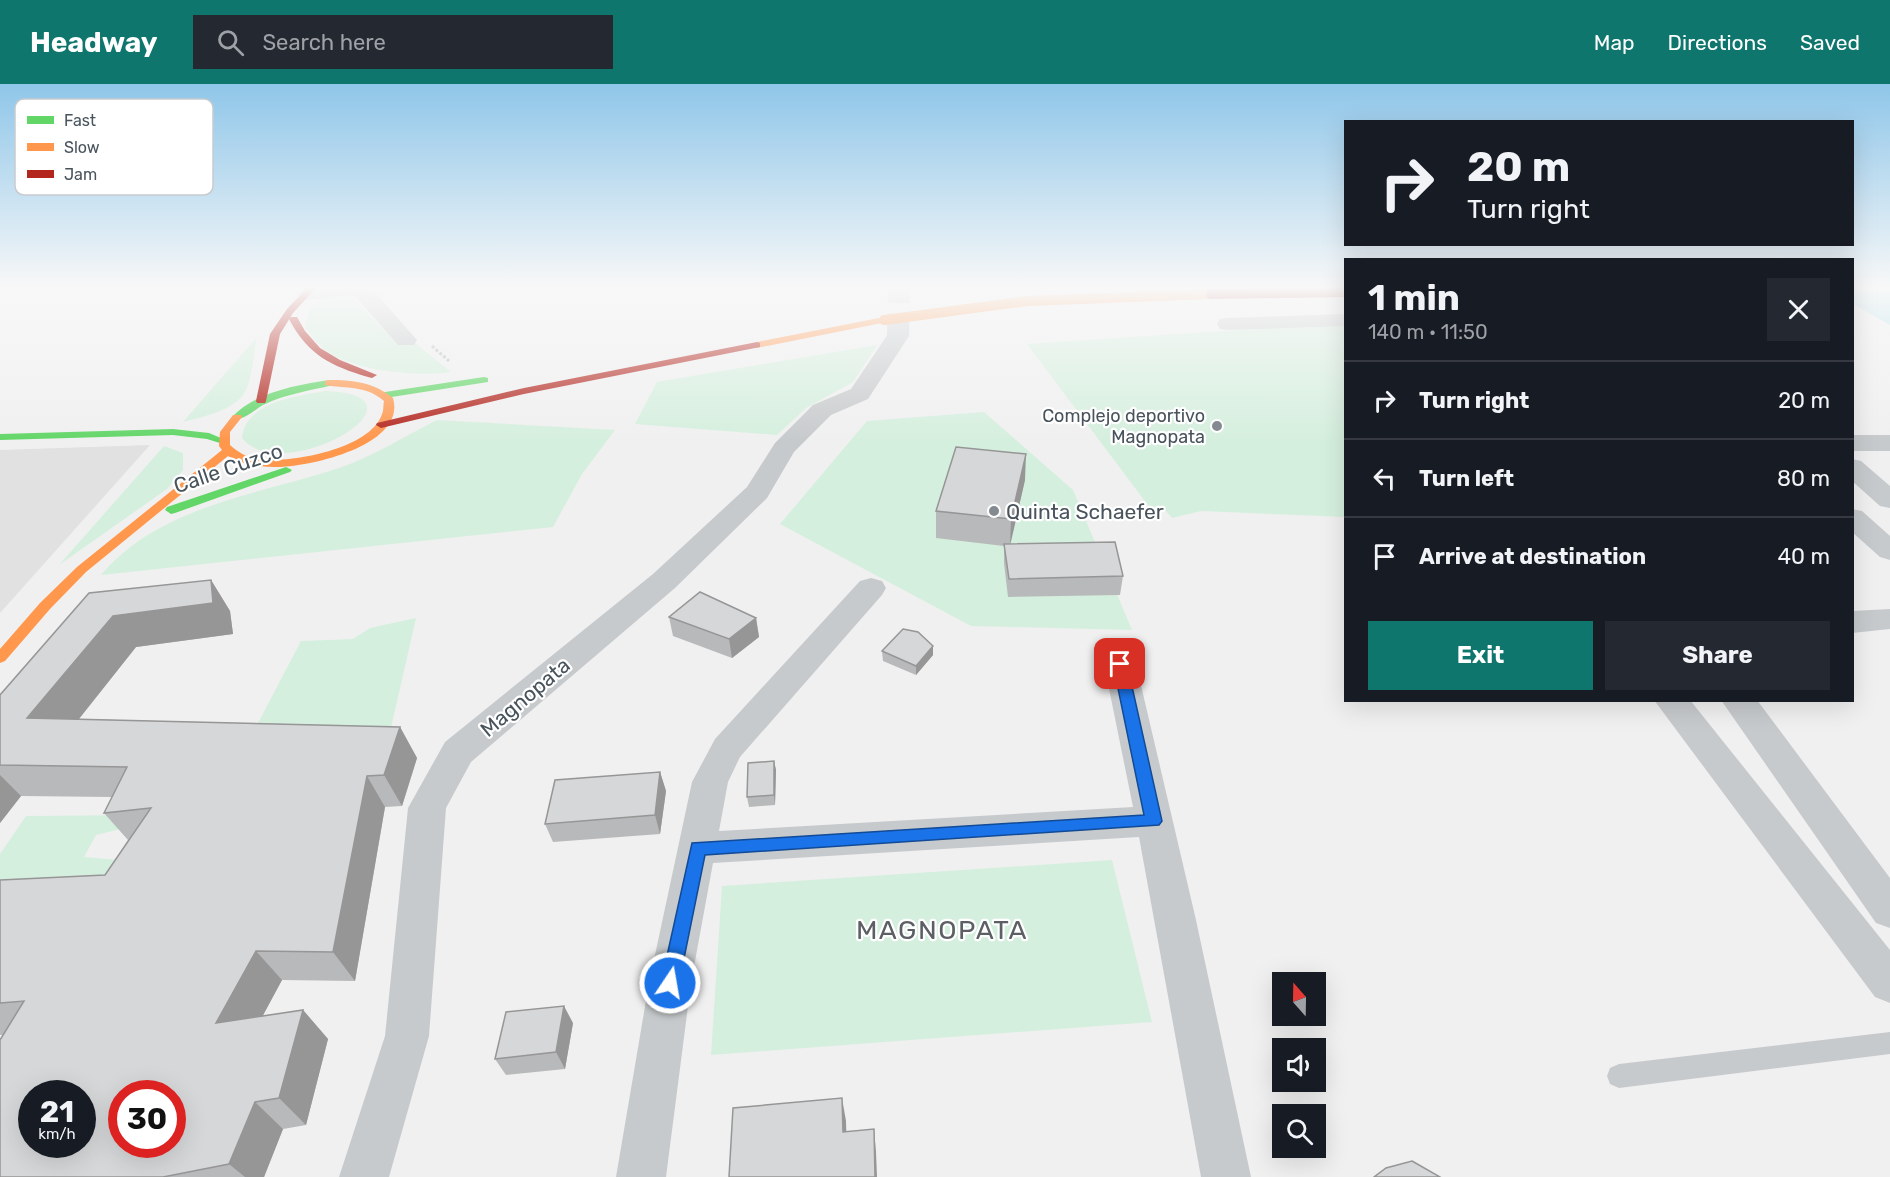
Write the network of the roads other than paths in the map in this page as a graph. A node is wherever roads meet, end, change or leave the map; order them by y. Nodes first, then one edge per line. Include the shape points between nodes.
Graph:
1 (274, 339) edge
2 (289, 339) edge
3 (302, 339) edge
4 (827, 339) edge
5 (886, 339) tunnel mouth
6 (287, 348) dead end
7 (304, 372) dead end
8 (498, 378) dead end
9 (329, 383) junction
10 (463, 384) junction
11 (385, 395) junction
12 (261, 401) junction
13 (245, 411) junction
14 (381, 425) junction
15 (173, 432) junction
16 (0, 437) edge
17 (1854, 443) edge
18 (1890, 443) edge
19 (225, 446) junction
20 (329, 455) junction
21 (1854, 469) edge
22 (1890, 500) edge
23 (1854, 519) edge
24 (141, 521) junction
25 (1890, 551) edge
26 (871, 588) dead end
27 (1890, 619) edge
28 (1854, 622) edge
29 (0, 658) edge
30 (1120, 664) dead end
31 (1673, 702) edge
32 (1739, 702) edge
33 (1153, 821) junction
34 (698, 848) junction
35 (1890, 910) edge
36 (1890, 983) edge
37 (1890, 1043) edge
38 (1618, 1076) dead end
39 (364, 1177) edge
40 (641, 1177) edge
41 (1226, 1177) edge

1 - 12 main road
2 - 6 main road
3 - 10 main road via 316,353 340,366 388,378
4 - 14 main road via 524,391
5 - 39 street, Magnopata via 860,394 822,410 784,448 757,492 664,581 458,752 428,808 407,1036
7 - 9 main road
8 - 10 main road
9 - 11 main road via 369,386
9 - 12 main road via 294,389
10 - 11 main road
11 - 14 main road via 390,412
12 - 13 main road
13 - 15 main road
13 - 19 main road, Calle Cuzco via 229,426
14 - 20 main road via 360,441
15 - 16 main road
15 - 19 main road via 209,436
17 - 18 street
19 - 20 main road via 245,460 272,464
19 - 24 main road, Calle Cuzco via 182,492
20 - 24 main road, Calle Cuzco
21 - 22 street
23 - 25 street
24 - 29 main road, Calle Cuzco via 63,588
26 - 34 street via 727,749 710,782
27 - 28 street
30 - 33 street
31 - 36 street
32 - 35 street
33 - 34 street
33 - 41 street
34 - 40 street via 670,983
37 - 38 lane

